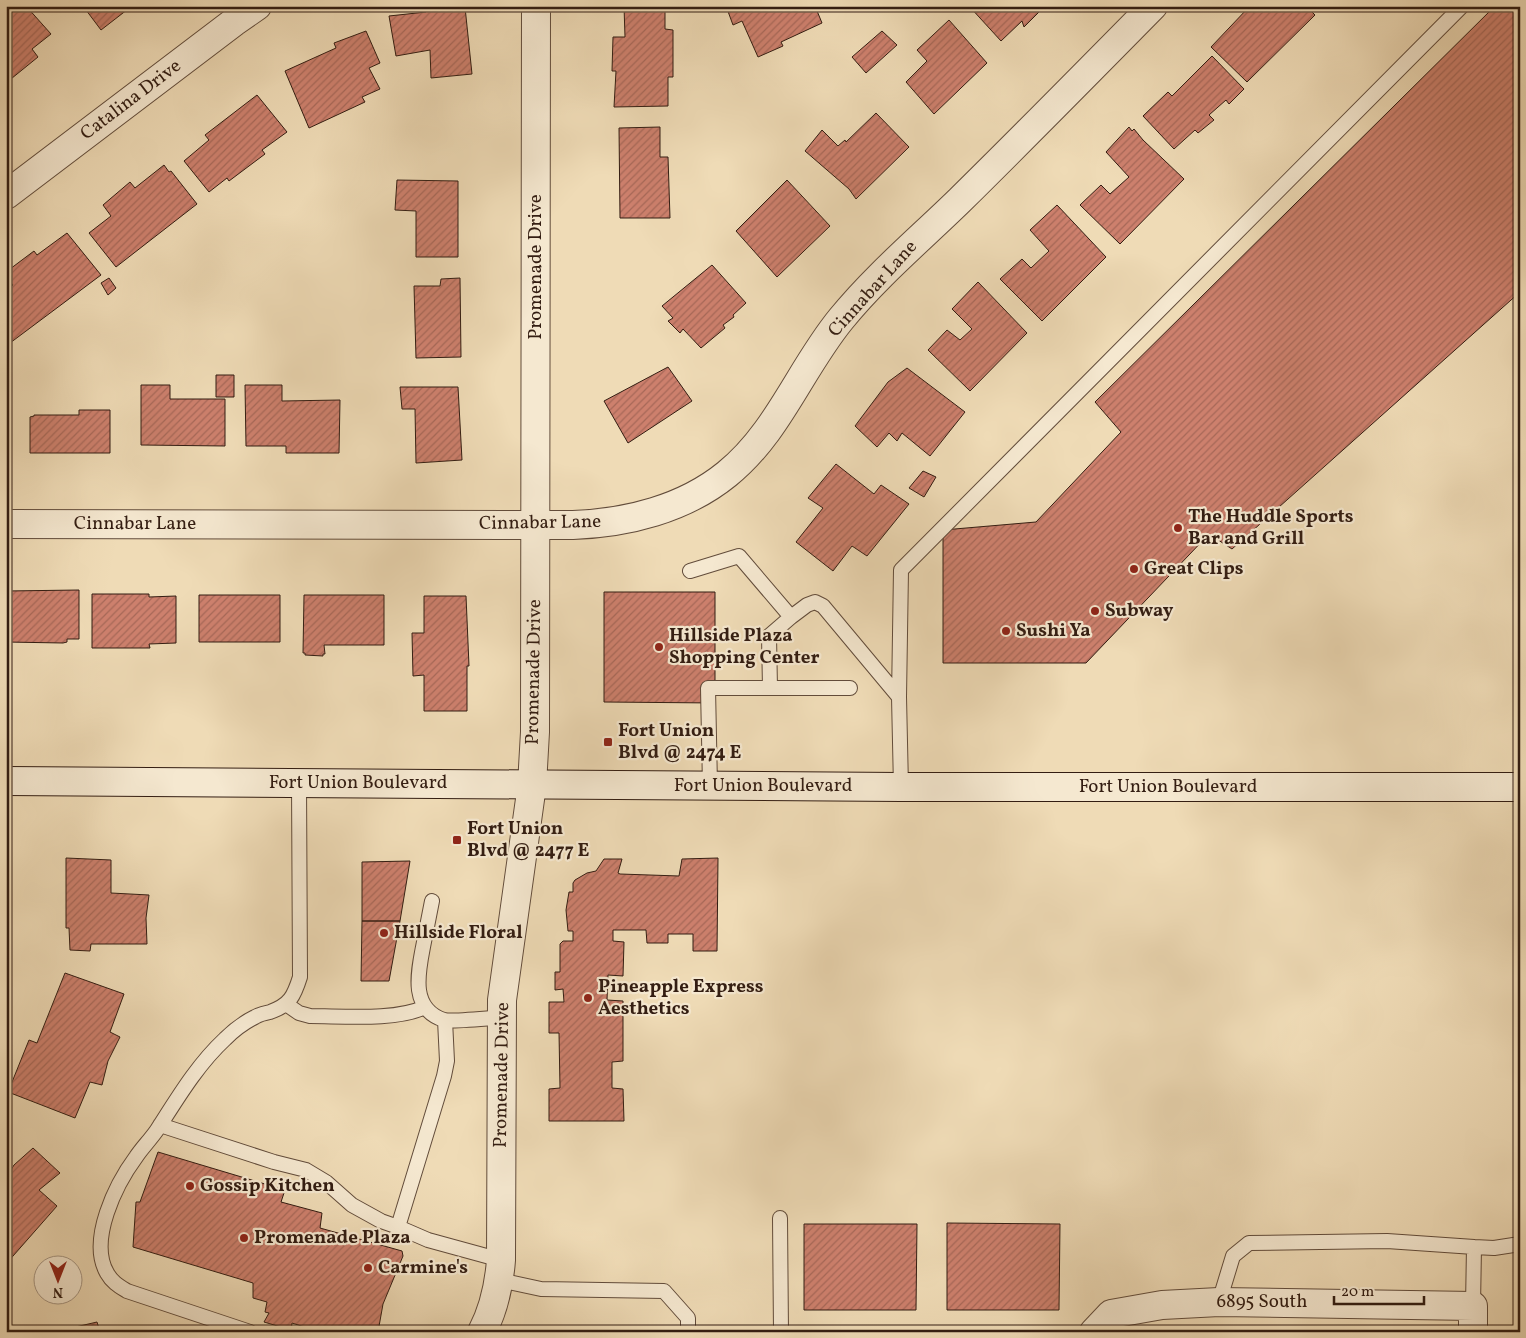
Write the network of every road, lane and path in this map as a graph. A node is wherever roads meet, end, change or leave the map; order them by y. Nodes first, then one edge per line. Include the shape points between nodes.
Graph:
1 (257, 6) edge
2 (536, 6) edge
3 (1153, 6) edge
4 (1462, 6) edge
5 (6, 195) edge
6 (6, 524) edge
7 (535, 525) junction
8 (690, 571) dead end
9 (791, 617) junction
10 (770, 688) junction
11 (850, 688) dead end
12 (899, 698) junction
13 (6, 781) edge
14 (299, 782) junction
15 (532, 784) junction
16 (710, 786) junction
17 (901, 786) junction
18 (1520, 787) edge
19 (432, 901) dead end
20 (286, 1004) junction
21 (425, 1007) junction
22 (502, 1017) junction
23 (445, 1020) junction
24 (160, 1125) junction
25 (780, 1218) dead end
26 (398, 1227) junction
27 (1520, 1244) edge
28 (1474, 1247) junction
29 (500, 1270) junction
30 (1218, 1302) junction
31 (1473, 1319) edge
32 (250, 1332) edge
33 (482, 1332) edge
34 (688, 1332) edge
35 (781, 1332) edge
36 (1094, 1332) edge

1 - 5 street, Catalina Drive
2 - 7 street, Promenade Drive
3 - 7 street, Cinnabar Lane via 840,320 770,429 726,475 681,502 640,516 602,524
4 - 12 lane via 901,570
6 - 7 street, Cinnabar Lane
7 - 15 street, Promenade Drive
8 - 9 lane via 739,556
9 - 10 lane via 769,636
9 - 12 lane via 815,602 823,606
10 - 11 lane
10 - 16 lane via 708,688
12 - 17 lane
13 - 14 street, Fort Union Boulevard
14 - 15 street, Fort Union Boulevard
14 - 20 lane via 300,977 295,994
15 - 16 street, Fort Union Boulevard
15 - 22 street, Promenade Drive
16 - 17 street, Fort Union Boulevard
17 - 18 street, Fort Union Boulevard
19 - 21 lane via 418,977 420,998
20 - 21 lane via 310,1016 398,1015
20 - 24 lane via 256,1016 226,1038 205,1060
21 - 23 lane
22 - 23 lane
22 - 29 street, Promenade Drive
23 - 26 lane via 447,1061 444,1076
24 - 26 lane via 306,1170 326,1182 352,1205
24 - 32 lane via 114,1192 101,1240 101,1257 106,1273 127,1291
25 - 35 lane
26 - 29 lane
27 - 28 lane
28 - 30 lane via 1387,1241 1249,1243 1233,1256
28 - 31 lane
29 - 33 street, Promenade Drive via 492,1312
29 - 34 lane via 541,1289 664,1291 688,1318
30 - 31 street, 6895 South
30 - 36 street, 6895 South via 1162,1305 1111,1314

